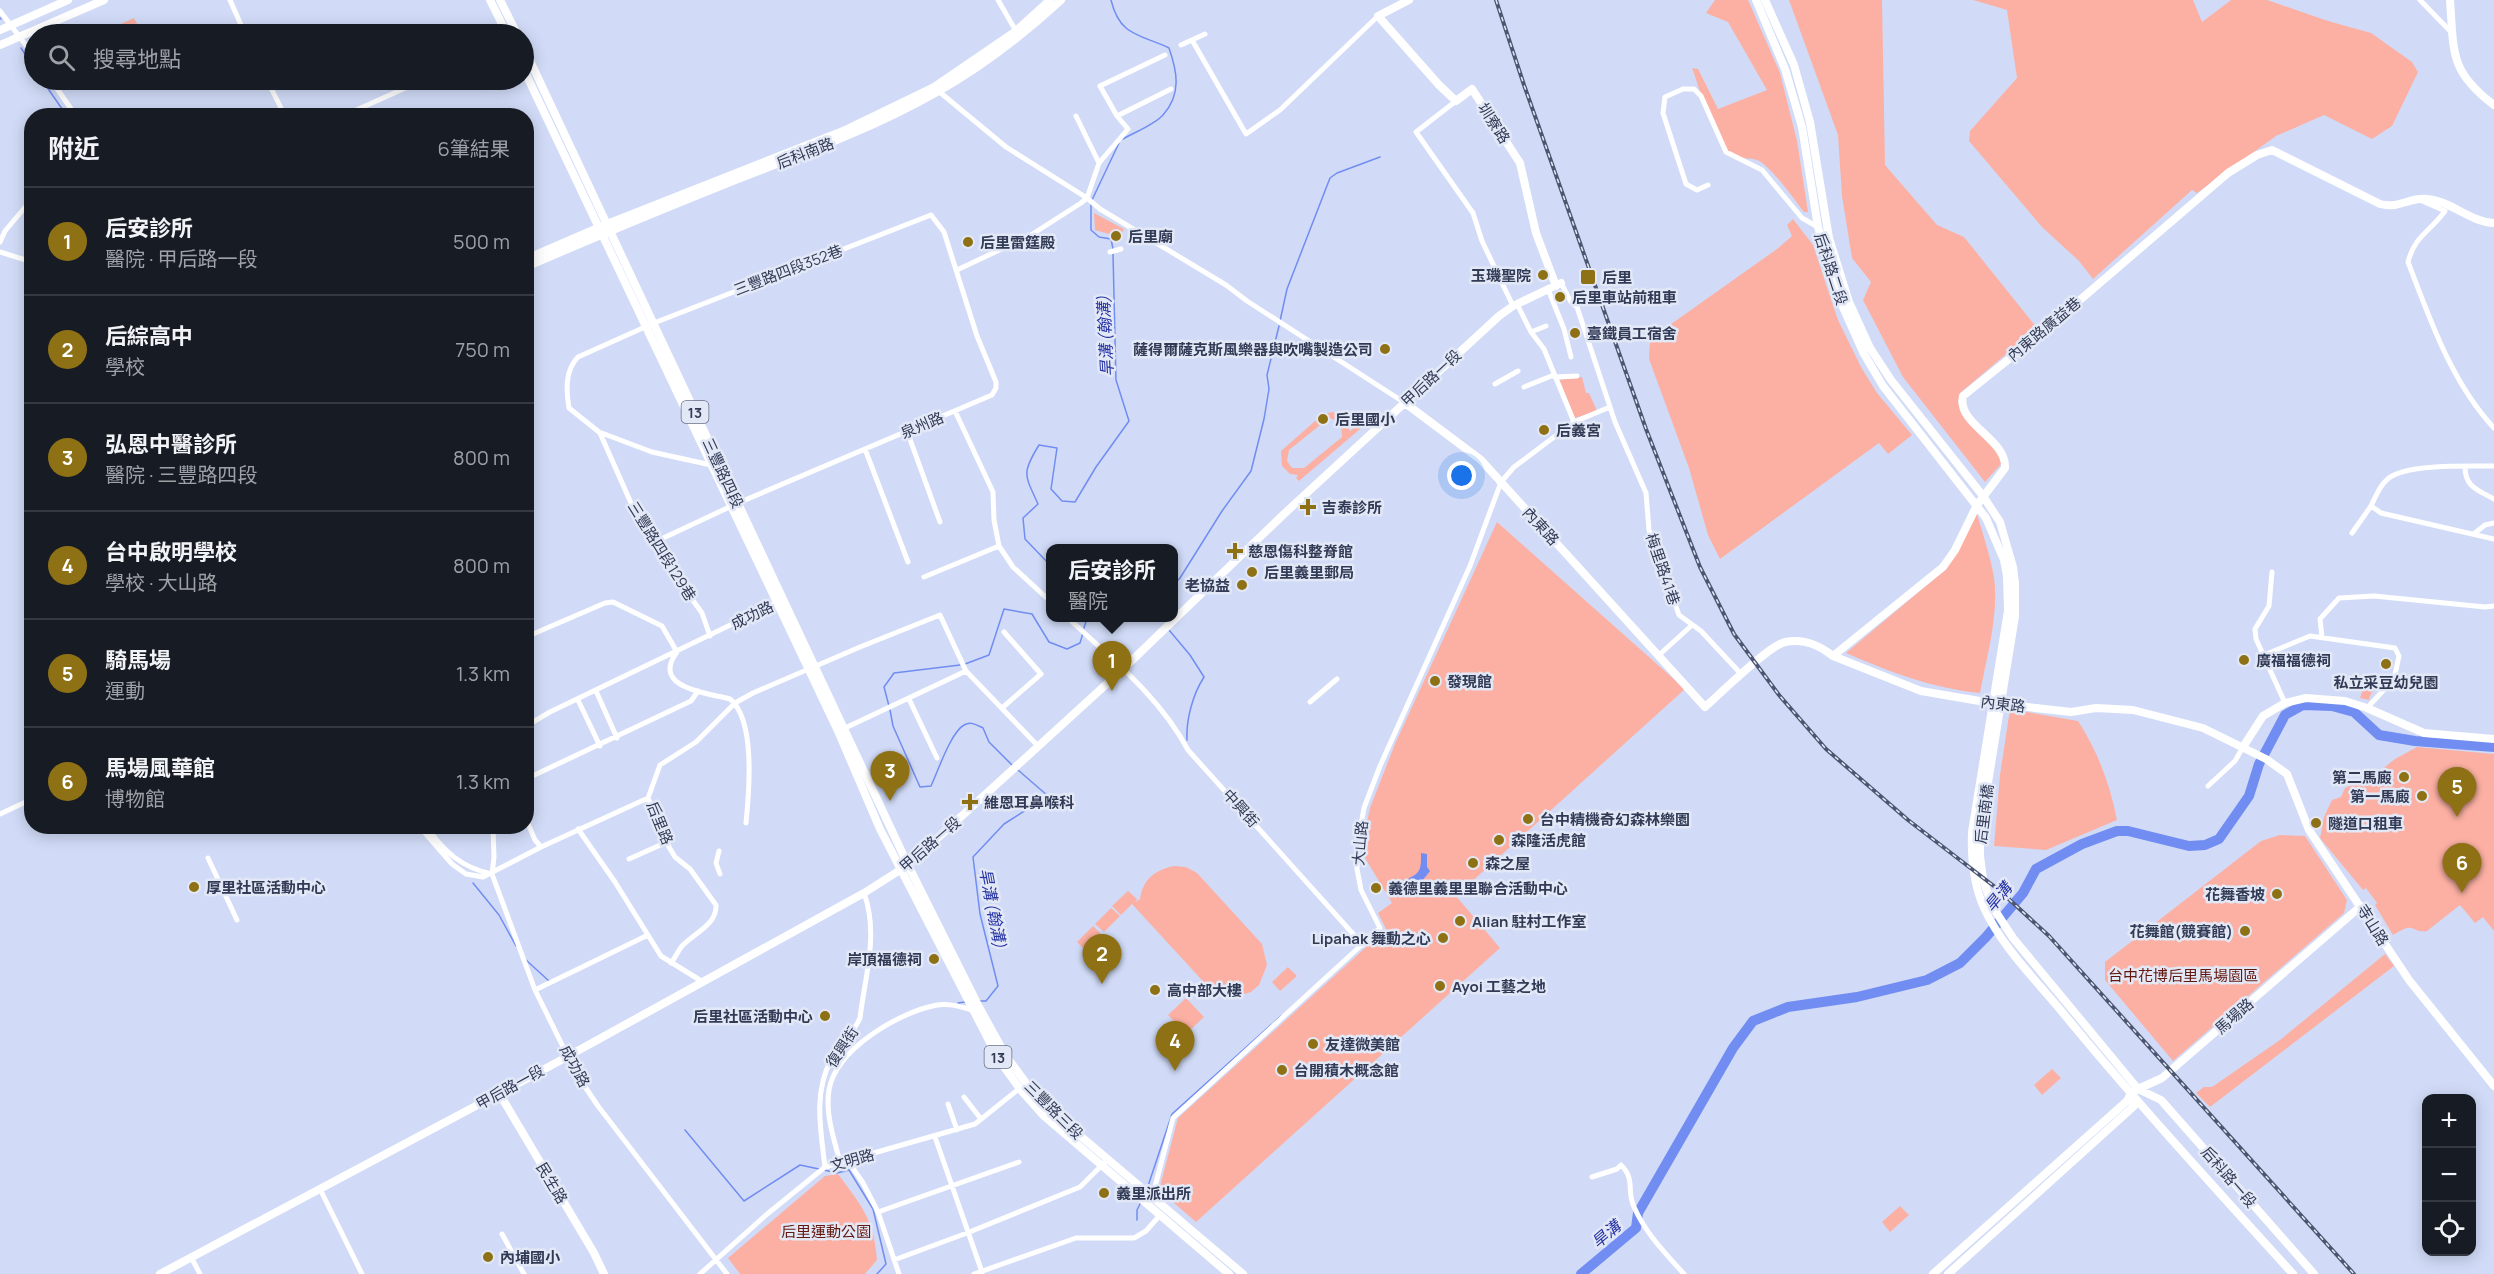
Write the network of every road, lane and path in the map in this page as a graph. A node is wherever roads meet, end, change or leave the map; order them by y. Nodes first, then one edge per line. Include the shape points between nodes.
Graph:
1 (68, 0) edge
2 (104, 0) edge
3 (230, 0) edge
4 (490, 0) edge
5 (500, 0) edge
6 (998, 0) edge
7 (1050, 0) edge
8 (1061, 0) edge
9 (1409, 0) edge
10 (1756, 0) edge
11 (1766, 0) edge
12 (2420, 0) edge
13 (2450, 0) edge
14 (0, 11) edge
15 (1378, 16) junction
16 (49, 24) edge
17 (241, 24) edge
18 (502, 24) edge
19 (512, 24) edge
20 (11, 26) junction
21 (0, 30) edge
22 (1018, 34) junction
23 (1204, 34) dead end
24 (2452, 34) junction
25 (24, 35) edge
26 (19, 37) junction
27 (1192, 39) junction
28 (24, 43) edge
29 (0, 45) edge
30 (1181, 45) dead end
31 (1165, 55) dead end
32 (534, 71) edge
33 (936, 89) junction
34 (1171, 89) dead end
35 (58, 90) edge
36 (272, 90) edge
37 (401, 90) edge
38 (534, 90) edge
39 (1456, 101) junction
40 (2494, 105) edge
41 (70, 108) edge
42 (281, 108) edge
43 (361, 108) edge
44 (1076, 116) dead end
45 (1117, 116) junction
46 (1099, 163) junction
47 (1708, 185) dead end
48 (2418, 200) junction
49 (1090, 202) junction
50 (24, 208) edge
51 (931, 215) joint
52 (2494, 224) edge
53 (1818, 226) junction
54 (604, 229) junction
55 (0, 242) edge
56 (1121, 249) dead end
57 (0, 252) edge
58 (1110, 252) dead end
59 (543, 256) junction
60 (534, 258) edge
61 (24, 260) edge
62 (534, 262) edge
63 (957, 270) junction
64 (1555, 286) junction
65 (1515, 305) junction
66 (650, 324) junction
67 (1546, 326) dead end
68 (1531, 332) junction
69 (1571, 357) dead end
70 (1518, 371) dead end
71 (1554, 376) junction
72 (1577, 376) dead end
73 (1495, 384) dead end
74 (1524, 387) dead end
75 (1405, 403) junction
76 (1610, 407) junction
77 (955, 411) junction
78 (1574, 422) junction
79 (2494, 428) edge
80 (907, 431) junction
81 (600, 433) junction
82 (865, 449) junction
83 (714, 463) junction
84 (2465, 466) junction
85 (2494, 466) edge
86 (1501, 482) junction
87 (1983, 496) junction
88 (2494, 499) edge
89 (734, 505) junction
90 (1977, 505) junction
91 (2371, 506) junction
92 (940, 522) dead end
93 (2494, 523) edge
94 (2352, 533) dead end
95 (2475, 533) junction
96 (2494, 539) edge
97 (657, 541) junction
98 (999, 546) junction
99 (908, 562) dead end
100 (2272, 572) dead end
101 (924, 578) dead end
102 (1046, 597) edge
103 (780, 601) junction
104 (2494, 606) edge
105 (1178, 617) edge
106 (1072, 622) edge
107 (1173, 622) edge
108 (1691, 626) junction
109 (1004, 632) dead end
110 (534, 634) edge
111 (710, 636) junction
112 (2322, 637) junction
113 (677, 652) junction
114 (1659, 655) junction
115 (2264, 655) junction
116 (1833, 656) junction
117 (812, 668) junction
118 (1123, 669) junction
119 (966, 671) junction
120 (1742, 675) junction
121 (1337, 679) dead end
122 (596, 691) junction
123 (698, 691) junction
124 (909, 699) junction
125 (578, 700) junction
126 (1310, 702) dead end
127 (735, 703) junction
128 (2285, 703) junction
129 (1002, 708) junction
130 (2367, 708) junction
131 (534, 721) edge
132 (842, 730) junction
133 (617, 738) junction
134 (2494, 740) edge
135 (600, 746) junction
136 (1038, 746) junction
137 (2243, 747) junction
138 (2255, 753) joint
139 (937, 758) dead end
140 (534, 776) edge
141 (2208, 786) dead end
142 (648, 798) junction
143 (24, 803) edge
144 (0, 814) edge
145 (746, 823) dead end
146 (578, 829) junction
147 (426, 834) edge
148 (433, 834) edge
149 (493, 834) edge
150 (532, 834) edge
151 (667, 842) junction
152 (541, 847) junction
153 (719, 851) dead end
154 (208, 858) dead end
155 (629, 859) dead end
156 (905, 868) junction
157 (492, 874) junction
158 (720, 874) dead end
159 (864, 893) junction
160 (2361, 906) junction
161 (237, 920) dead end
162 (648, 935) junction
163 (1363, 945) junction
164 (671, 963) junction
165 (703, 982) junction
166 (536, 990) junction
167 (976, 1008) junction
168 (568, 1054) junction
169 (1023, 1086) junction
170 (2494, 1086) edge
171 (2138, 1089) junction
172 (499, 1093) junction
173 (2130, 1095) junction
174 (964, 1097) dead end
175 (948, 1104) dead end
176 (981, 1119) junction
177 (957, 1130) junction
178 (935, 1137) junction
179 (848, 1161) junction
180 (840, 1162) junction
181 (1019, 1162) dead end
182 (1105, 1163) junction
183 (825, 1167) junction
184 (1592, 1177) dead end
185 (952, 1187) junction
186 (321, 1189) junction
187 (1150, 1201) junction
188 (878, 1212) junction
189 (1163, 1212) junction
190 (967, 1233) junction
191 (502, 1234) dead end
192 (191, 1257) junction
193 (716, 1260) junction
194 (894, 1260) junction
195 (982, 1273) edge
196 (160, 1274) edge
197 (200, 1274) edge
198 (362, 1274) edge
199 (524, 1274) edge
200 (604, 1274) edge
201 (700, 1274) edge
202 (727, 1274) edge
203 (899, 1274) edge
204 (974, 1274) edge
205 (1229, 1274) edge
206 (1243, 1274) edge
207 (1684, 1274) edge
208 (1933, 1274) edge
209 (1948, 1274) edge
210 (2293, 1274) edge
211 (2314, 1274) edge

1 - 20 street
2 - 16 street
3 - 17 street
4 - 18 main road
5 - 19 main road
6 - 22 street
7 - 22 street, 后科南路
8 - 22 street, 后科南路
9 - 15 street
10 - 53 street, 后科路二段 via 1785,69 1802,127
11 - 87 street, 后科路二段 via 1794,66 1810,122 1829,238 1849,302 1870,348 1891,380
12 - 24 street
13 - 24 street
14 - 20 street
15 - 27 street via 1280,110 1246,134
15 - 39 street, 圳寮路
20 - 21 street
20 - 26 street
22 - 33 street, 后科南路
23 - 27 street
24 - 40 street via 2460,70 2476,92
25 - 26 street
26 - 28 street
26 - 29 street
27 - 30 street
31 - 45 street via 1100,87
32 - 54 main road, 三豐路四段 / 13
33 - 49 street via 1006,147
33 - 54 street, 后科南路 via 844,134
34 - 45 street
35 - 41 street
36 - 42 street
37 - 43 street
38 - 54 main road, 三豐路四段 / 13
39 - 64 street, 圳寮路 via 1472,89 1520,163 1536,233
39 - 65 street via 1416,132 1473,213 1482,241
44 - 46 street
45 - 46 street via 1128,129
46 - 49 street
47 - 53 street via 1697,190 1686,184 1663,112 1663,102 1683,89 1694,89 1701,96 1726,152 1762,170 1802,218
48 - 52 street, 內東路廣益巷 via 2426,198
48 - 79 street via 2445,211 2438,222 2421,234 2408,262 2445,352 2482,415
48 - 87 street, 內東路廣益巷 via 2392,207 2380,204 2272,150 2257,154 2228,173 1963,396 1966,414 2000,450 2006,463
49 - 63 street
49 - 75 street via 1226,285
50 - 55 street
51 - 63 street, 泉州路 via 944,232
51 - 66 street, 三豐路四段352巷
53 - 90 street, 后科路二段 via 1838,296 1864,354 1883,386
54 - 59 street, 后科南路
54 - 66 main road, 三豐路四段 / 13
56 - 58 street
57 - 61 street
59 - 60 street, 后科南路
59 - 62 street, 后科南路
63 - 77 street, 泉州路 via 996,388 992,395
64 - 65 street, 甲后路一段
64 - 69 street
64 - 76 street, 梅里路41巷 via 1577,308
65 - 68 street
65 - 75 street, 甲后路一段
66 - 81 street, 三豐路四段352巷 via 572,363 566,389 569,408
66 - 83 main road, 三豐路四段 / 13
67 - 68 street
68 - 71 street via 1544,349
70 - 73 street
71 - 72 street
71 - 74 street
71 - 78 street
75 - 86 street, 內東路 via 1474,454
75 - 105 street, 甲后路一段
76 - 78 street
76 - 108 street, 梅里路41巷 via 1646,493 1649,530 1679,615
77 - 80 street, 泉州路
77 - 98 street via 993,492
78 - 86 street via 1514,467
80 - 82 street, 泉州路
80 - 92 street
81 - 83 street via 652,452
81 - 97 street, 三豐路四段129巷 via 635,512 653,542
82 - 89 street, 泉州路
82 - 99 street
83 - 89 main road, 三豐路四段 / 13
84 - 85 street
84 - 88 street via 2470,486
84 - 91 street via 2410,470 2392,476 2382,484
86 - 114 street, 內東路
86 - 163 street, 大山路 via 1470,566 1364,808 1357,869 1361,890 1380,928
87 - 90 street, 內東路廣益巷
87 - 171 street, 后里南橋 via 2000,522 2008,548 2015,583 2015,616 1980,832 1983,879 1992,906 2013,938
89 - 97 street, 泉州路
89 - 103 main road, 三豐路四段 / 13
90 - 116 street, 內東路廣益巷 via 1943,567
90 - 173 street, 后里南橋 via 2000,547 2008,598 1972,832 1971,857 1977,889 2005,943
91 - 94 street
91 - 95 street via 2381,513
93 - 95 street
95 - 96 street
97 - 111 street, 三豐路四段129巷 via 672,571 702,613
98 - 101 street
98 - 102 street via 1013,567
100 - 115 street via 2269,606 2254,629
103 - 111 street, 成功路
103 - 117 main road, 三豐路四段 / 13
104 - 112 street via 2374,596 2339,598 2320,620
106 - 118 street, 中興街
107 - 118 street, 甲后路一段
108 - 114 street
108 - 120 street, 梅里路41巷 via 1701,631
109 - 129 street via 1041,674
110 - 113 street via 613,602 662,626
111 - 113 street, 成功路
112 - 115 street via 2310,636
112 - 130 street via 2395,648 2399,656 2394,679
113 - 122 street, 成功路
113 - 123 street via 671,659 676,682 682,688
114 - 120 street, 內東路 via 1705,707
115 - 128 street
116 - 120 street, 內東路 via 1810,642 1783,643
116 - 137 street, 內東路 via 1921,691 2071,712 2096,708 2133,710 2204,728
117 - 119 street, 后里路 via 938,615 942,616
117 - 127 street, 后里路
117 - 132 main road, 三豐路四段 / 13
118 - 136 street, 甲后路一段
118 - 163 street, 中興街 via 1169,719 1188,750
119 - 124 street
119 - 129 street
121 - 126 street
122 - 125 street, 成功路
122 - 133 street
123 - 127 street
123 - 133 street via 691,701
124 - 132 street
124 - 139 street
125 - 131 street, 成功路
125 - 135 street
127 - 142 street, 后里路 via 696,742 660,765
127 - 145 street via 749,756
128 - 130 street via 2324,698
128 - 137 street via 2263,716
129 - 136 street
130 - 134 street via 2424,733
132 - 156 main road, 三豐路四段 / 13
133 - 135 street
135 - 140 street
136 - 156 street, 甲后路一段
137 - 138 street, 內東路
137 - 141 street via 2235,761
138 - 160 street, 寺山路 via 2287,774 2309,830
142 - 146 street
142 - 151 street, 后里路
143 - 144 street
146 - 152 street
146 - 162 street
147 - 157 street via 466,874
148 - 157 street via 455,859
149 - 157 street, 成功路
150 - 152 street
151 - 155 street
151 - 164 street, 后里路 via 716,905 712,920 683,945
152 - 157 street
153 - 158 street via 716,863
154 - 161 street
156 - 159 street, 甲后路一段
156 - 167 main road, 三豐路三段 / 13
157 - 166 street, 成功路
159 - 165 street, 甲后路一段
159 - 183 street, 復興街 via 871,948 860,1018 830,1062 818,1109
160 - 170 street, 寺山路 via 2409,980
160 - 171 street, 馬場路 via 2162,1078
162 - 164 street via 661,956
162 - 166 street
163 - 187 street, 大山路 via 1173,1118
164 - 165 street
165 - 168 street, 甲后路一段
166 - 168 street, 成功路
167 - 169 main road, 三豐路三段 / 13 via 999,1060
167 - 180 street, 復興街 via 938,1005 890,1022 846,1059 830,1087 828,1106
168 - 172 street, 甲后路一段
168 - 193 street, 成功路 via 598,1106
169 - 176 street, 文明路
169 - 182 main road, 三豐路三段 / 13 via 1044,1116
171 - 173 street, 馬場路
171 - 211 street, 后科路一段 via 2161,1100
172 - 186 street, 甲后路一段
172 - 200 street, 民生路
173 - 208 street, 馬場路
173 - 209 street via 2134,1106
173 - 210 street, 后科路一段
174 - 176 street
175 - 177 street
176 - 177 street, 文明路
177 - 178 street, 文明路
178 - 179 street, 文明路
178 - 185 street
179 - 180 street, 文明路
179 - 188 street
180 - 183 street, 文明路
181 - 185 street
182 - 187 main road, 三豐路三段 / 13
182 - 190 street via 1080,1187
183 - 193 street, 文明路
184 - 207 street via 1621,1165 1628,1172 1633,1205 1647,1234
185 - 188 street
185 - 190 street
186 - 192 street, 甲后路一段
186 - 198 street
187 - 189 main road, 三豐路三段 / 13
188 - 194 street
189 - 195 street via 1134,1238 1076,1238
189 - 205 main road, 三豐路三段 / 13
189 - 206 main road, 三豐路三段 / 13
190 - 194 street
190 - 195 street
191 - 199 street
192 - 196 street, 甲后路一段
192 - 197 street
193 - 201 street, 文明路
193 - 202 street, 成功路
194 - 203 street
195 - 204 street

